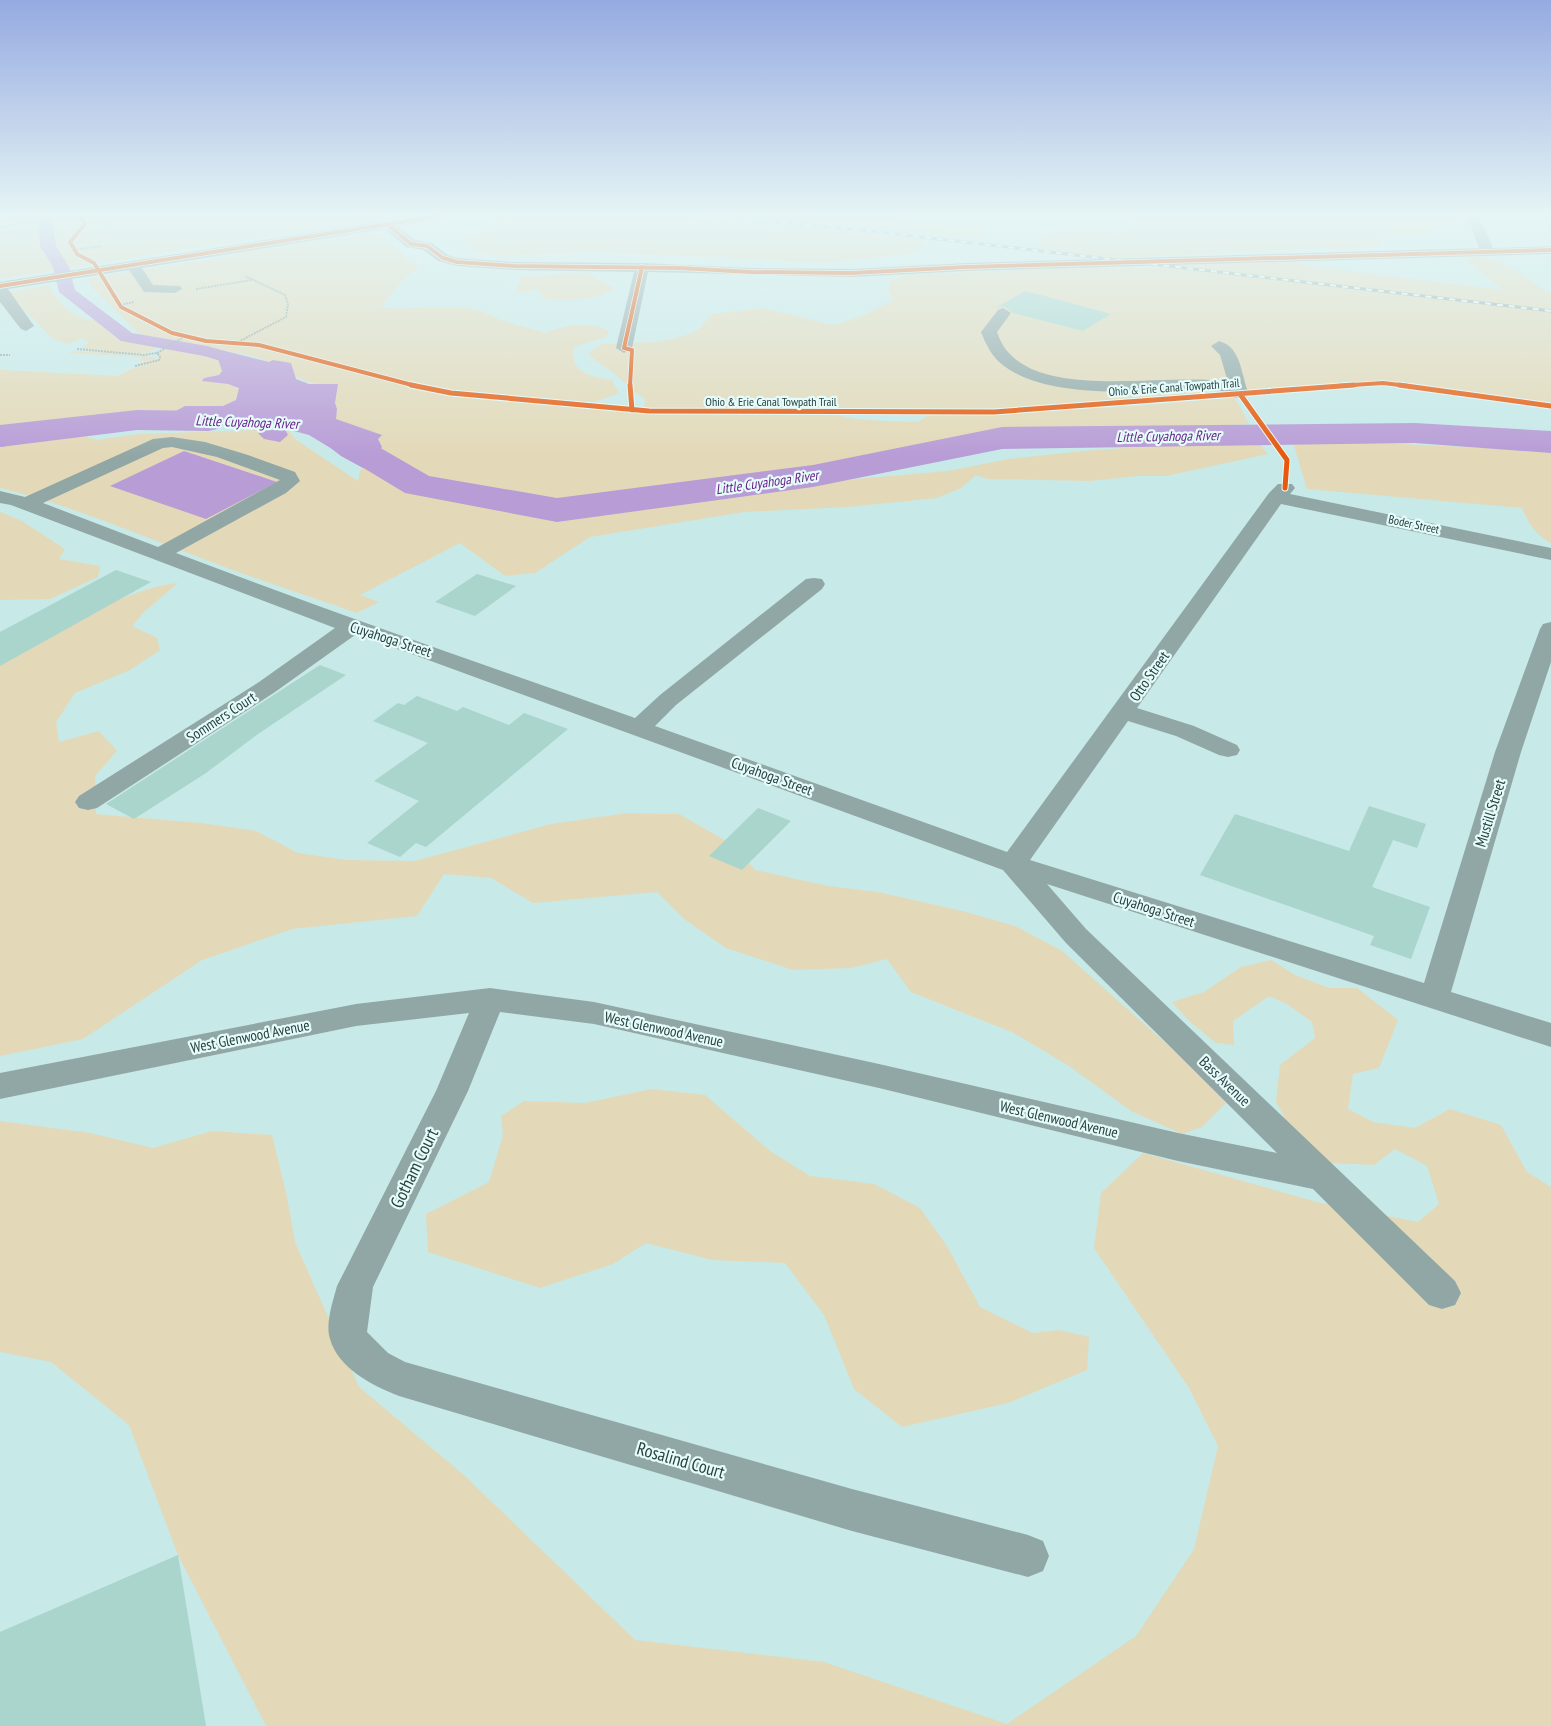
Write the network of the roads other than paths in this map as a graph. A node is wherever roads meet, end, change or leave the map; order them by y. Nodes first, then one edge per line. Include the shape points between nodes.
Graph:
1 (3, 297) edge
2 (635, 297) edge
3 (1002, 313) dead end
4 (26, 326) dead end
5 (1219, 346) dead end
6 (624, 348) dead end
7 (1280, 493) joint
8 (0, 497) edge
9 (25, 504) junction
10 (160, 554) junction
11 (1551, 554) edge
12 (814, 584) dead end
13 (352, 627) junction
14 (1548, 645) edge
15 (1124, 711) junction
16 (638, 728) junction
17 (1228, 750) dead end
18 (88, 802) dead end
19 (1013, 864) junction
20 (490, 999) junction
21 (1434, 999) junction
22 (1551, 1035) edge
23 (0, 1086) edge
24 (1323, 1177) junction
25 (1442, 1293) dead end
26 (348, 1338) joint
27 (1028, 1556) dead end

1 - 4 street
2 - 6 street
3 - 5 street via 989,332 996,348 1013,365 1071,384 1192,384 1239,391 1228,353
7 - 11 street, Boder Street
7 - 15 street, Otto Street
8 - 9 street, Cuyahoga Street
9 - 10 street, Cuyahoga Street
9 - 10 street via 159,443 170,441 190,444 288,476 291,481
10 - 13 street, Cuyahoga Street
12 - 16 street via 668,700
13 - 16 street, Cuyahoga Street
13 - 18 street, Sommers Court via 267,687
14 - 21 street, Mustill Street via 1508,752
15 - 17 street via 1185,730
15 - 19 street, Otto Street
16 - 19 street, Cuyahoga Street
19 - 21 street, Cuyahoga Street
19 - 24 street, Bass Avenue via 1076,936
20 - 23 street, West Glenwood Avenue via 356,1015
20 - 24 street, West Glenwood Avenue via 594,1013 1178,1147
20 - 26 street, Gotham Court via 452,1091 355,1286
21 - 22 street, Cuyahoga Street
24 - 25 street, Bass Avenue
26 - 27 street, Rosalind Court via 374,1366 399,1378 852,1510

